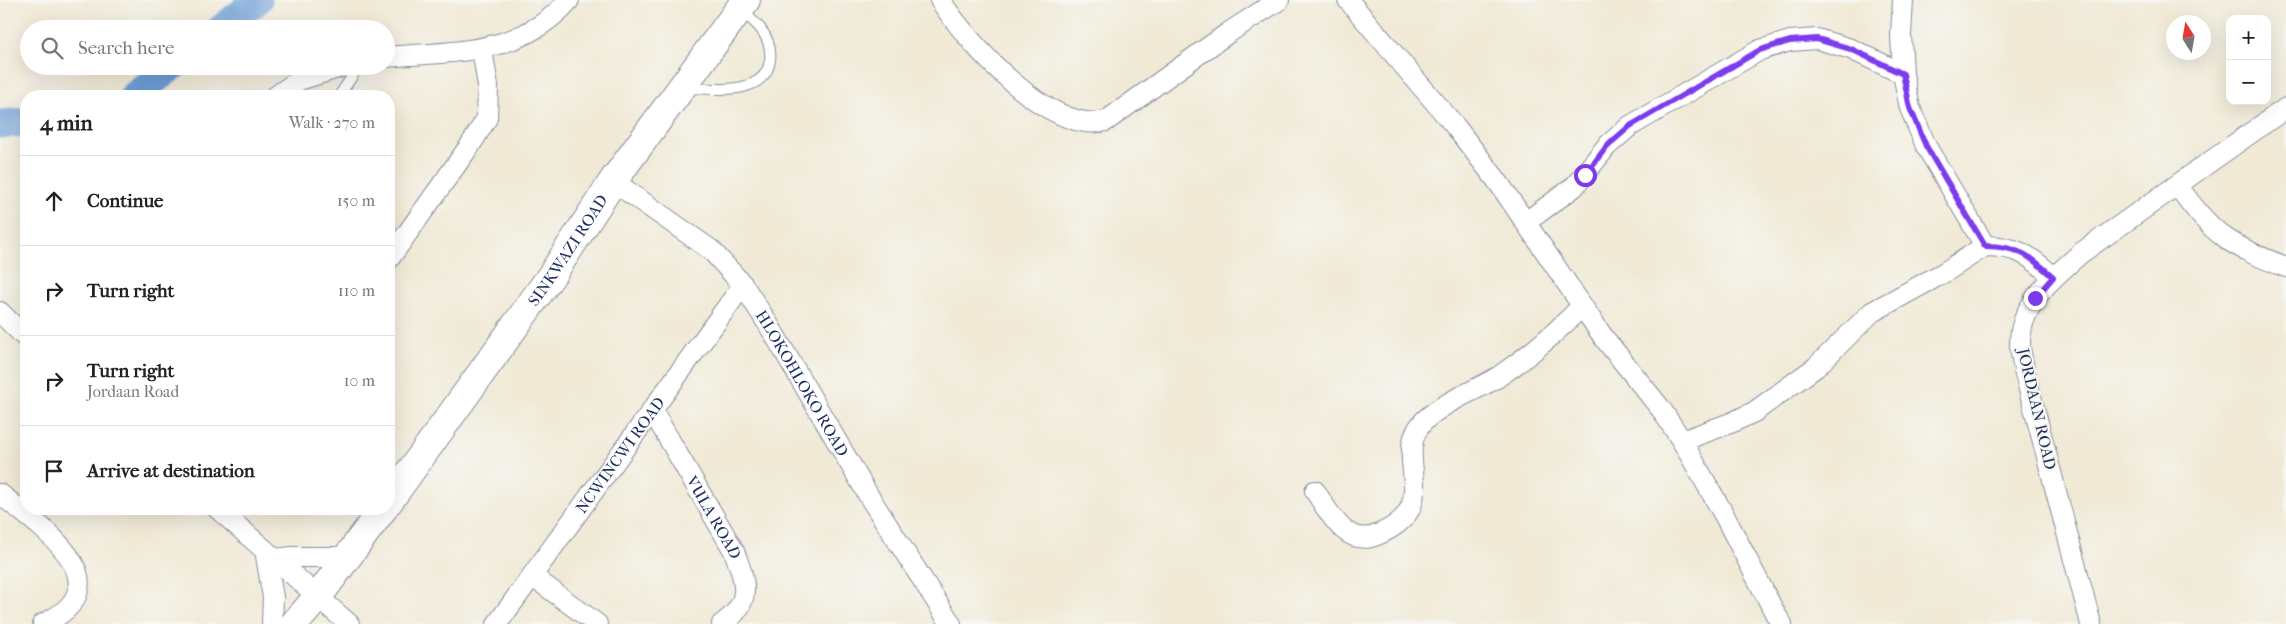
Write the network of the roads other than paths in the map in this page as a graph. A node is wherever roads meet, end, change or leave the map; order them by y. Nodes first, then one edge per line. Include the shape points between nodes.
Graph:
1 (568, 0) edge
2 (940, 0) edge
3 (1279, 0) edge
4 (1348, 0) edge
5 (1903, 0) edge
6 (737, 3) edge
7 (482, 49) junction
8 (395, 56) edge
9 (1903, 74) junction
10 (313, 75) edge
11 (354, 75) edge
12 (683, 88) junction
13 (285, 90) edge
14 (343, 90) edge
15 (2286, 108) edge
16 (613, 181) junction
17 (2178, 186) junction
18 (1526, 222) junction
19 (1985, 246) junction
20 (395, 251) edge
21 (2286, 267) edge
22 (2053, 277) junction
23 (743, 285) junction
24 (1582, 306) junction
25 (0, 312) edge
26 (20, 332) edge
27 (652, 410) junction
28 (1682, 441) junction
29 (1315, 492) dead end
30 (395, 493) edge
31 (0, 494) edge
32 (20, 510) edge
33 (25, 515) edge
34 (225, 515) edge
35 (379, 515) edge
36 (270, 554) junction
37 (349, 557) junction
38 (532, 576) junction
39 (317, 598) junction
40 (43, 624) edge
41 (272, 624) edge
42 (294, 624) edge
43 (349, 624) edge
44 (496, 624) edge
45 (597, 624) edge
46 (722, 624) edge
47 (952, 624) edge
48 (1782, 624) edge
49 (2091, 624) edge

1 - 7 street via 525,35
2 - 3 street via 954,22 994,66 1040,104 1084,124 1106,121
4 - 18 street via 1454,126
5 - 9 street
6 - 12 street, SINKWAZI ROAD
6 - 12 lane via 762,30 769,45 768,72 762,80 747,86
7 - 8 street
7 - 20 street via 488,86 487,118
9 - 18 street via 1851,49 1817,39 1790,41 1760,50 1630,126 1607,146 1574,188
9 - 19 street via 1910,108 1926,146
10 - 13 street
11 - 14 lane
12 - 16 street, SINKWAZI ROAD
15 - 17 street, JORDAAN ROAD
16 - 23 street, HLOKOHLOKO ROAD via 711,250
16 - 30 street, SINKWAZI ROAD via 551,276
17 - 21 street via 2198,215 2216,233 2236,246
17 - 22 street, JORDAAN ROAD via 2107,233
18 - 24 street
19 - 22 street via 2010,248 2028,256
19 - 28 street via 1872,312 1816,367 1754,412
22 - 49 street, JORDAAN ROAD via 2028,311 2020,343 2024,370
23 - 27 street, NCWINCWI ROAD
23 - 47 street, HLOKOHLOKO ROAD via 870,498
24 - 28 street
24 - 29 street via 1537,349 1423,422 1415,434 1412,450 1415,489 1412,505 1393,527 1375,536 1350,535 1336,523
25 - 26 street
27 - 38 street, NCWINCWI ROAD
27 - 46 street, VULA ROAD via 734,551 742,572 745,583 740,608
28 - 48 street
31 - 32 street
33 - 40 street via 57,541 71,558 80,585 78,596 64,612
34 - 36 street
35 - 37 street
36 - 37 street
36 - 39 street
36 - 41 street
37 - 39 street
38 - 44 street, NCWINCWI ROAD
38 - 45 street
39 - 42 street
39 - 43 street

